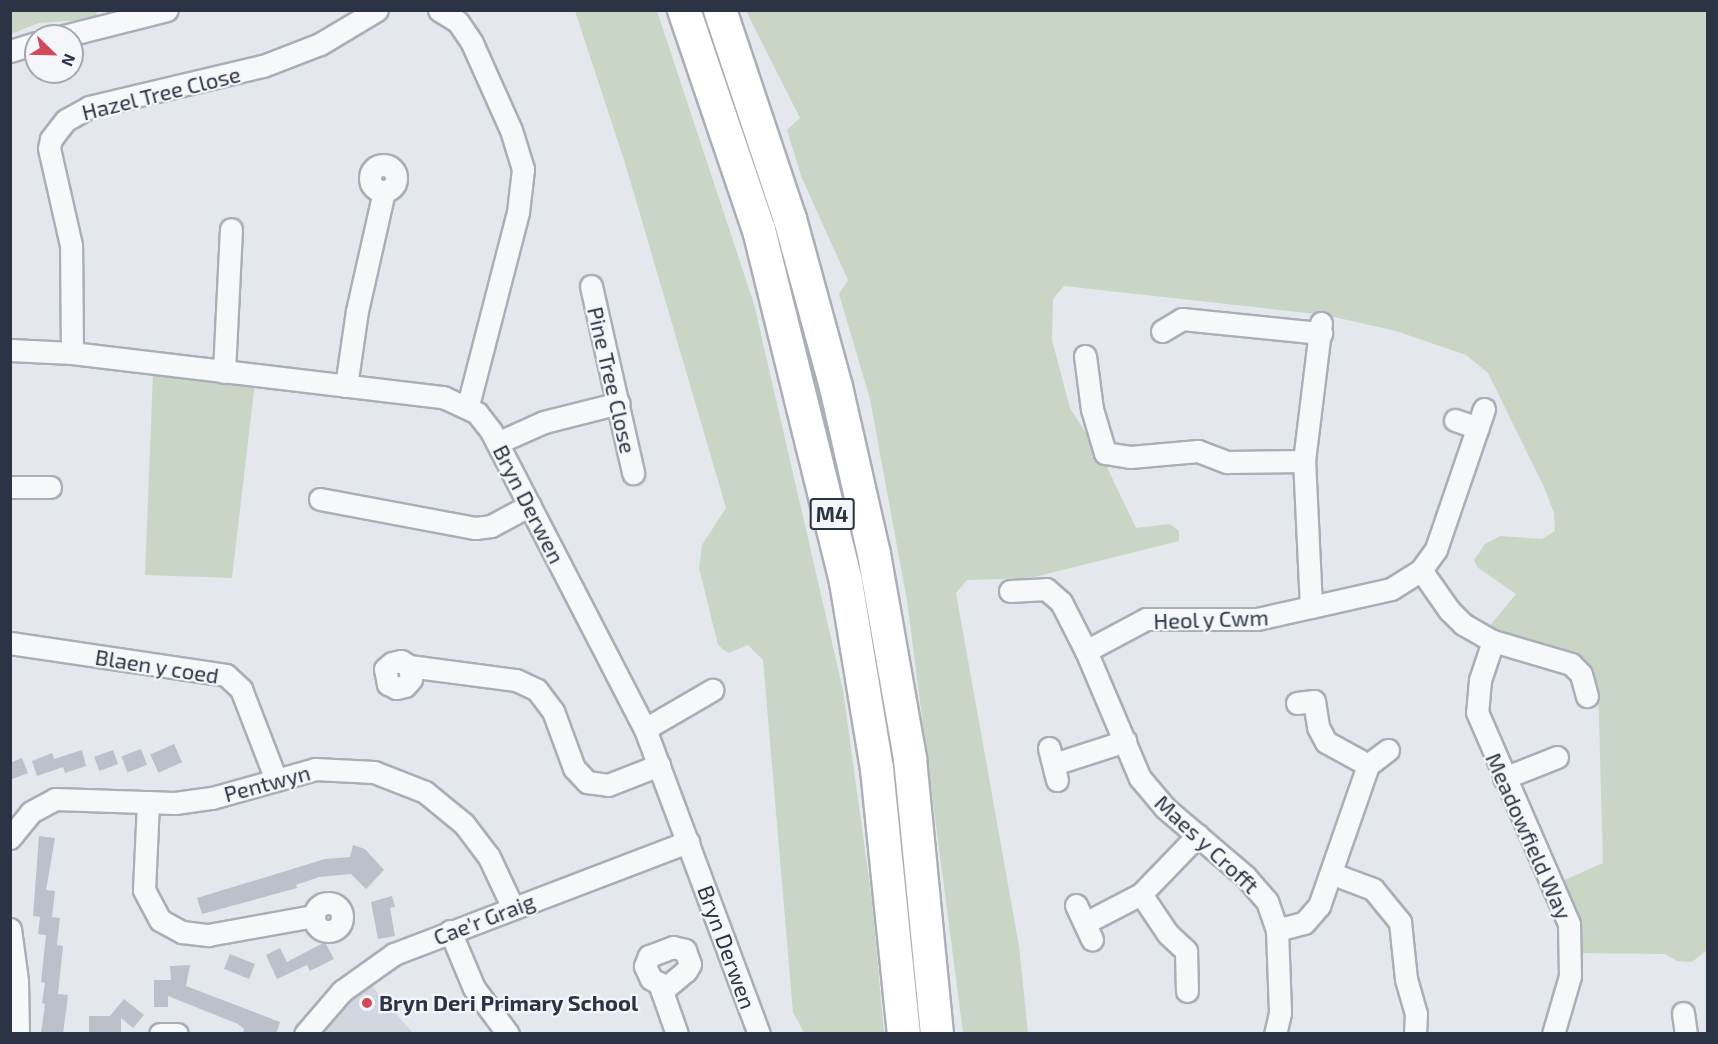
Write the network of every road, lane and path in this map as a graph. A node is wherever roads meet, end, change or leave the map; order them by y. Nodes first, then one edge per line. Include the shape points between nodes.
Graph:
1 (167, 10) edge
2 (377, 10) edge
3 (439, 10) edge
4 (684, 10) edge
5 (720, 10) edge
6 (464, 16) edge
7 (84, 31) edge
8 (384, 191) dead end
9 (231, 229) dead end
10 (591, 286) dead end
11 (1162, 331) dead end
12 (10, 350) edge
13 (72, 353) junction
14 (1086, 356) dead end
15 (224, 372) junction
16 (346, 386) junction
17 (619, 404) junction
18 (468, 406) junction
19 (1455, 420) dead end
20 (497, 443) junction
21 (1304, 461) junction
22 (633, 473) dead end
23 (10, 487) edge
24 (50, 487) dead end
25 (320, 499) dead end
26 (530, 506) junction
27 (1421, 570) junction
28 (1010, 591) dead end
29 (1311, 607) junction
30 (1493, 641) junction
31 (10, 643) edge
32 (1086, 651) junction
33 (409, 666) dead end
34 (1587, 696) dead end
35 (705, 703) dead end
36 (1297, 703) dead end
37 (645, 729) junction
38 (1125, 741) junction
39 (1388, 750) dead end
40 (1557, 757) dead end
41 (1054, 764) dead end
42 (659, 765) junction
43 (1368, 765) junction
44 (275, 777) junction
45 (1504, 778) junction
46 (148, 802) junction
47 (1198, 835) junction
48 (10, 838) edge
49 (688, 842) junction
50 (1333, 874) junction
51 (1141, 894) junction
52 (513, 908) junction
53 (314, 915) dead end
54 (1084, 923) dead end
55 (10, 929) edge
56 (1277, 930) junction
57 (450, 932) junction
58 (1181, 980) dead end
59 (662, 991) dead end
60 (1280, 1013) junction
61 (18, 1034) edge
62 (160, 1034) edge
63 (177, 1034) edge
64 (304, 1034) edge
65 (508, 1034) edge
66 (677, 1034) edge
67 (759, 1034) edge
68 (904, 1034) edge
69 (937, 1034) edge
70 (1275, 1034) edge
71 (1289, 1034) edge
72 (1414, 1034) edge
73 (1553, 1034) edge

1 - 7 street
2 - 13 street, Hazel Tree Close via 295,55 229,75 89,107 66,120 49,148 71,245
3 - 6 street
4 - 68 highway, M4 via 756,219 781,307 846,582 877,769
5 - 69 highway, M4 via 808,285 874,554 910,759
6 - 18 street via 523,169 518,212
8 - 16 street via 357,311
9 - 15 street
10 - 17 street, Pine Tree Close
11 - 21 street via 1182,319 1321,328 1310,390
12 - 13 street, Bryn Derwen
13 - 15 street, Bryn Derwen
14 - 21 street via 1092,409 1105,453 1166,459 1198,451 1227,462
15 - 16 street, Bryn Derwen
16 - 18 street, Bryn Derwen via 443,397
17 - 20 street via 544,422
17 - 22 street, Pine Tree Close
18 - 20 street, Bryn Derwen via 483,420
19 - 27 street via 1481,419 1436,549
20 - 26 street, Bryn Derwen
21 - 29 street
23 - 24 street
25 - 26 street via 475,528 491,526
26 - 37 street, Bryn Derwen
27 - 29 street, Heol y Cwm via 1391,589
27 - 30 street via 1449,610
28 - 32 street via 1046,589 1061,602
29 - 32 street, Heol y Cwm via 1257,619 1146,620
30 - 34 street via 1571,664 1581,674
30 - 45 street, Meadowfield Way via 1480,681 1477,711
31 - 44 street, Blaen y coed via 226,675 241,689
32 - 38 street, Maes y Crofft
33 - 42 street via 516,680 537,690 553,711 574,768 587,782 608,784
35 - 37 street
36 - 43 street via 1314,701 1318,727 1326,742
37 - 42 street, Bryn Derwen
38 - 41 street
38 - 47 street, Maes y Crofft via 1140,778 1164,807
39 - 43 street
40 - 45 street
42 - 49 street, Bryn Derwen
43 - 50 street
44 - 46 street, Pentwyn via 212,798
44 - 52 street, Pentwyn via 315,769 357,770 387,775 424,792 464,824 489,857
45 - 73 street, Meadowfield Way via 1569,924 1570,976
46 - 48 street, Pentwyn via 55,799 31,812
46 - 53 street via 144,890 160,920 182,932 208,934
47 - 51 street
47 - 56 street, Maes y Crofft via 1260,891
49 - 52 street, Cae'r Graig
49 - 67 street, Bryn Derwen
50 - 56 street via 1319,906 1304,923
50 - 72 street via 1373,890 1400,922 1412,949
51 - 54 street
51 - 58 street via 1168,934 1186,951
52 - 57 street, Cae'r Graig
55 - 61 street via 18,981
56 - 60 street, Maes y Crofft
57 - 64 street, Cae'r Graig via 408,948 372,968 342,991
57 - 65 street via 470,982
59 - 66 street
60 - 70 street, Maes y Crofft
60 - 71 street, Maes y Crofft
62 - 63 street

